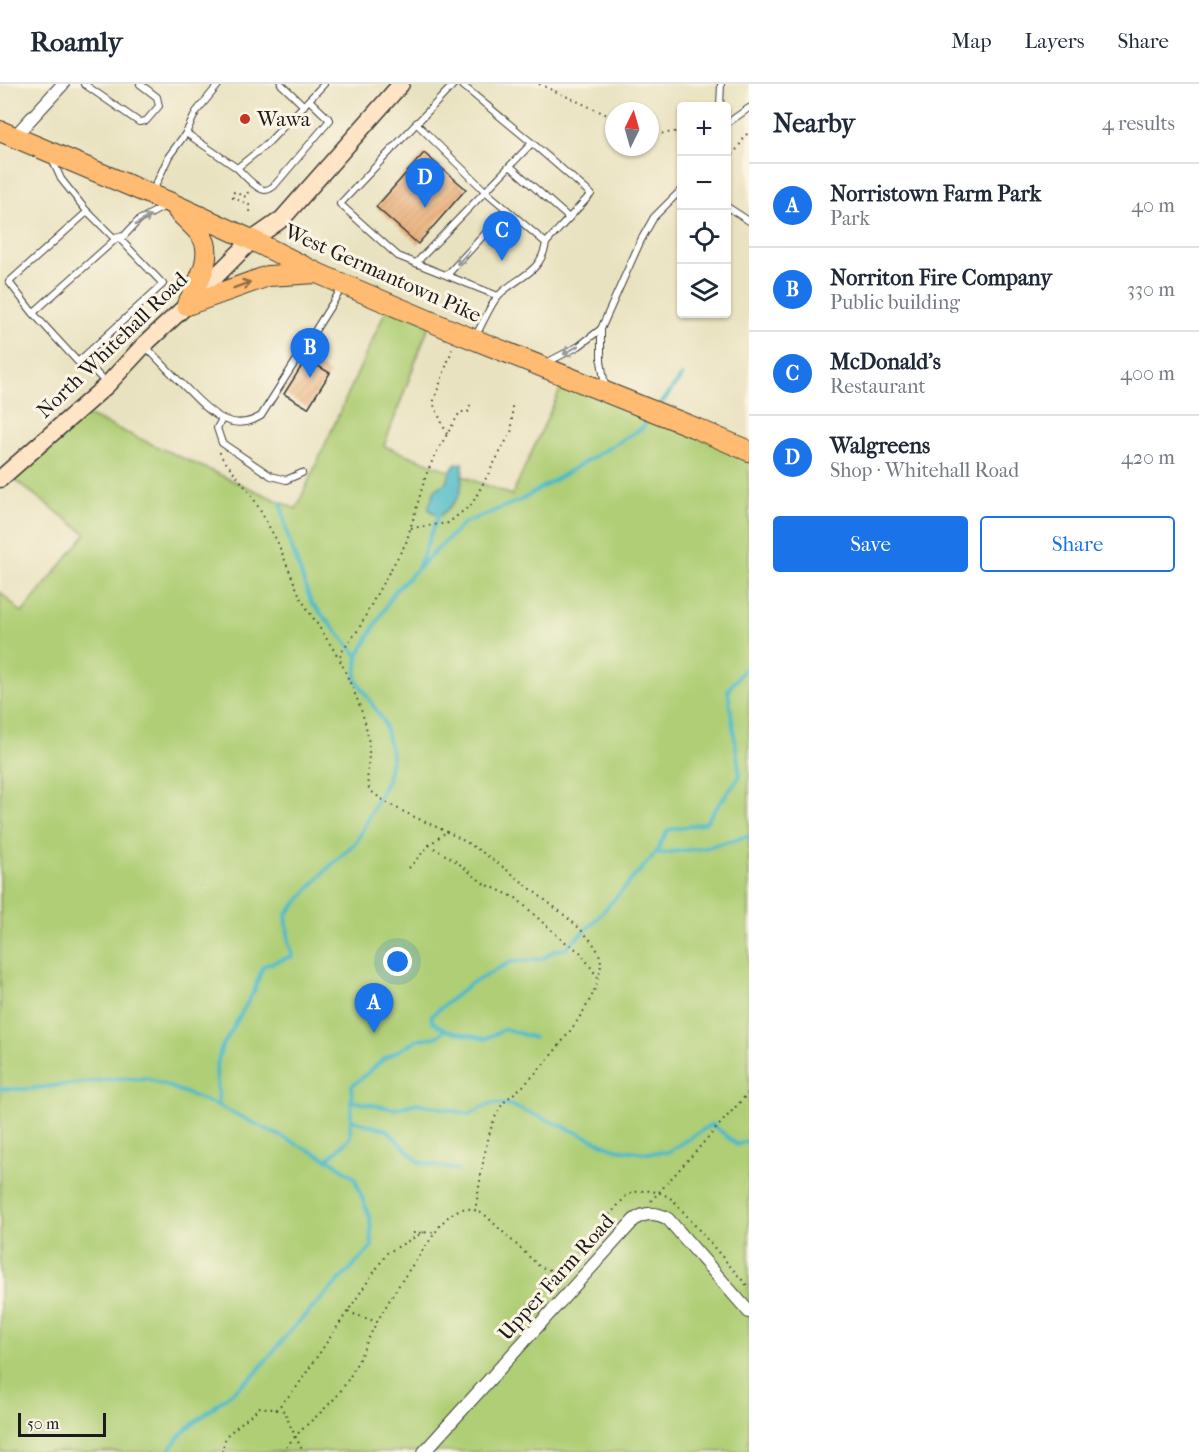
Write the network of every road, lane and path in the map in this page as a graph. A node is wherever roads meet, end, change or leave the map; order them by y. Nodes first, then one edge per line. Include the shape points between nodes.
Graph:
1 (63, 84) edge
2 (84, 84) edge
3 (140, 84) edge
4 (219, 84) edge
5 (281, 84) edge
6 (324, 84) edge
7 (401, 84) edge
8 (454, 84) edge
9 (461, 84) edge
10 (539, 84) edge
11 (721, 84) edge
12 (720, 102) edge
13 (306, 103) junction
14 (749, 108) edge
15 (605, 114) edge
16 (731, 121) edge
17 (417, 123) junction
18 (677, 132) edge
19 (186, 133) junction
20 (7, 134) edge
21 (749, 134) edge
22 (659, 135) edge
23 (532, 143) junction
24 (49, 153) junction
25 (731, 158) edge
26 (510, 166) junction
27 (237, 168) junction
28 (252, 182) junction
29 (485, 191) junction
30 (677, 193) edge
31 (152, 195) junction
32 (171, 203) junction
33 (731, 209) edge
34 (507, 210) junction
35 (87, 212) junction
36 (251, 216) dead end
37 (569, 218) junction
38 (749, 221) edge
39 (118, 237) junction
40 (252, 240) junction
41 (546, 243) junction
42 (416, 263) junction
43 (317, 273) junction
44 (447, 276) junction
45 (344, 284) junction
46 (498, 296) junction
47 (188, 305) junction
48 (33, 313) junction
49 (601, 329) junction
50 (466, 337) junction
51 (144, 345) junction
52 (82, 358) junction
53 (539, 367) junction
54 (108, 385) junction
55 (606, 393) junction
56 (470, 405) dead end
57 (512, 406) dead end
58 (222, 419) junction
59 (448, 434) junction
60 (222, 443) junction
61 (749, 451) edge
62 (302, 473) dead end
63 (0, 479) edge
64 (411, 528) junction
65 (339, 658) junction
66 (446, 832) junction
67 (429, 845) junction
68 (409, 868) dead end
69 (599, 979) junction
70 (749, 1092) edge
71 (658, 1192) junction
72 (475, 1210) junction
73 (436, 1231) junction
74 (424, 1232) junction
75 (413, 1233) dead end
76 (749, 1288) edge
77 (348, 1312) junction
78 (749, 1312) edge
79 (377, 1322) junction
80 (276, 1410) junction
81 (295, 1436) junction
82 (222, 1452) edge
83 (283, 1452) edge
84 (303, 1452) edge
85 (424, 1452) edge

1 - 20 street
2 - 3 lane via 139,122 146,121 159,106 157,97
4 - 19 lane via 196,112
5 - 13 lane
6 - 13 lane
7 - 40 main road, North Whitehall Road via 282,219
8 - 17 lane
9 - 23 lane
10 - 15 path
11 - 12 lane
13 - 27 lane via 267,144
13 - 28 lane via 330,120 274,186 262,190
14 - 16 lane
17 - 29 lane
17 - 42 lane via 340,204 398,256
18 - 22 path
19 - 27 lane
19 - 31 lane via 169,156
20 - 24 main road, West Germantown Pike
21 - 25 path
23 - 26 lane
23 - 37 lane via 591,194
24 - 31 main road, West Germantown Pike
24 - 35 lane via 60,179
26 - 29 lane
26 - 37 lane
27 - 28 lane
28 - 36 path via 246,197 234,192 232,197 249,205
29 - 34 lane
29 - 42 lane
30 - 49 lane via 654,217 641,240
31 - 32 main road, West Germantown Pike
39 -> 32 lane
32 - 40 main road, West Germantown Pike
32 - 47 main road via 203,237 207,253 207,264
33 - 38 lane
34 - 41 lane
34 -> 44 lane
35 - 39 lane via 113,237
35 - 48 lane via 9,282
37 - 41 lane
39 - 48 lane
39 - 52 lane via 163,284
40 - 43 main road, West Germantown Pike
40 - 47 main road, North Whitehall Road
41 - 46 lane via 534,270
42 - 44 lane
43 - 45 main road, West Germantown Pike
47 -> 43 main road via 268,276
44 - 46 lane
45 - 50 main road, West Germantown Pike
45 - 58 lane via 261,416 245,422
46 - 50 lane
47 - 51 main road, North Whitehall Road
48 - 52 lane via 78,362
49 -> 53 lane
49 - 55 lane
50 - 53 main road, West Germantown Pike
50 - 59 path via 433,403
51 - 54 main road, North Whitehall Road
51 - 58 lane via 208,410
52 - 54 lane
53 - 55 main road, West Germantown Pike
54 - 63 main road, North Whitehall Road
55 - 61 main road, West Germantown Pike
56 - 59 path via 468,412 460,412
57 - 64 path via 512,430 472,504 448,523
58 - 60 lane via 217,428
59 - 64 path via 426,475
60 - 62 lane via 271,476 286,480
60 - 65 path via 220,454 251,494 277,541 301,599
64 - 65 path via 369,611
65 - 66 path via 367,731 369,788
66 - 67 path
66 - 69 path via 483,852 587,936 600,956
67 - 68 path
67 - 69 path via 483,883 516,898 580,952
69 - 72 path via 590,1001 549,1058 496,1115
70 - 71 path
71 - 72 path via 640,1191 626,1196 572,1256 552,1270 539,1266
71 - 76 path via 674,1201
72 - 73 path via 459,1210
73 - 74 path
73 - 79 path
74 - 75 path
74 - 77 path via 387,1253
77 - 79 path
77 - 80 path via 296,1388
78 - 85 street, Upper Farm Road via 668,1219 654,1213 640,1216
79 - 81 path via 342,1389
80 - 81 path via 285,1411
80 - 82 path via 260,1407 226,1436
81 - 83 path
81 - 84 path

